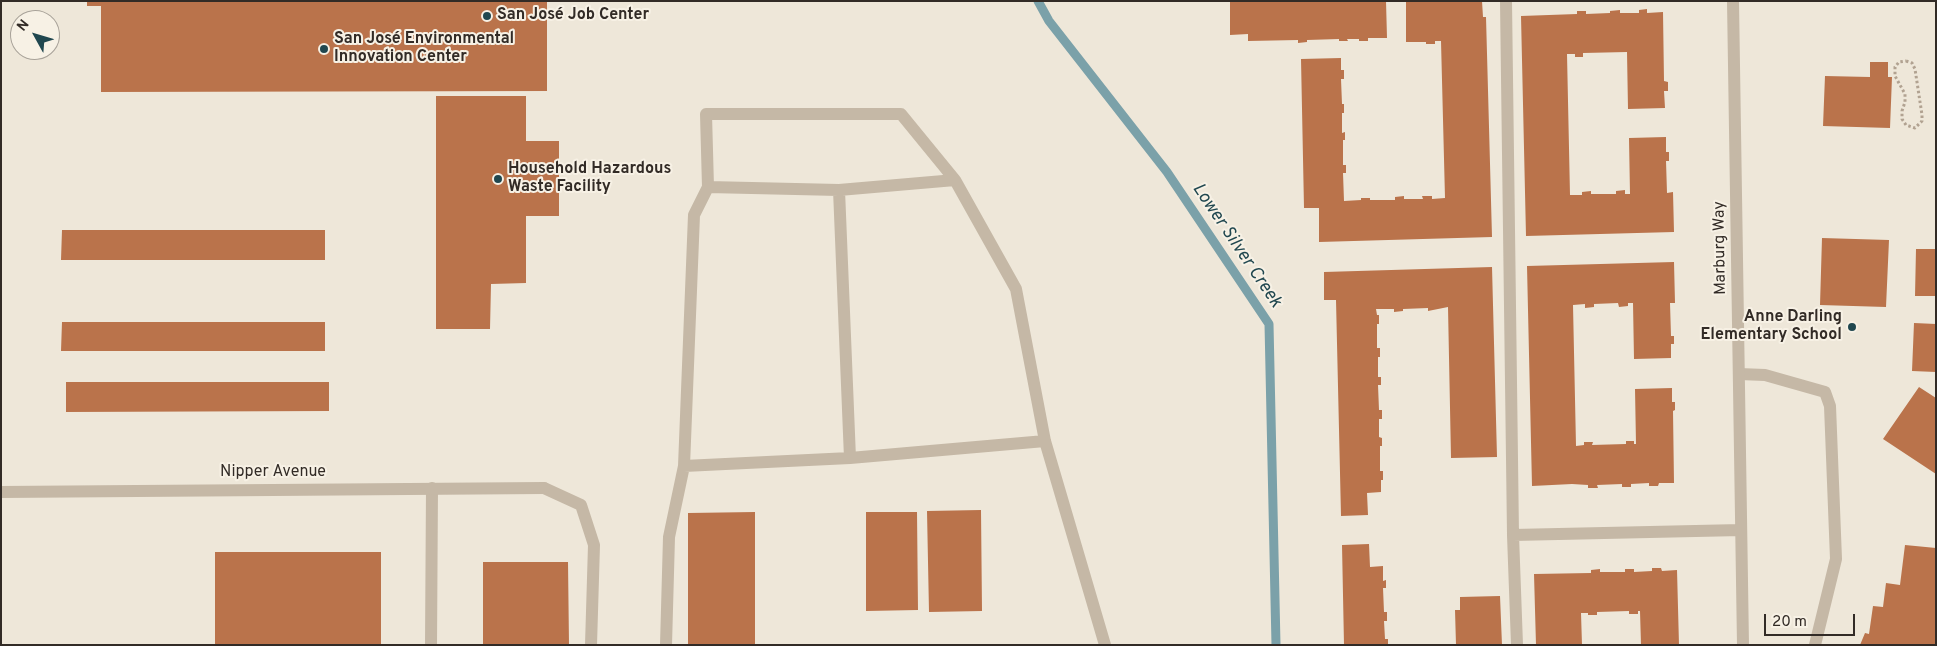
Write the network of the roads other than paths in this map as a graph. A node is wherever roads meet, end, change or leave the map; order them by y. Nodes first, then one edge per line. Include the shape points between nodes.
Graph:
1 (1506, 1) edge
2 (1733, 1) edge
3 (955, 180) junction
4 (708, 187) junction
5 (839, 190) junction
6 (1739, 374) junction
7 (1045, 441) junction
8 (850, 458) junction
9 (684, 466) junction
10 (432, 488) junction
11 (1, 492) edge
12 (1741, 530) junction
13 (1513, 535) junction
14 (431, 645) edge
15 (591, 645) edge
16 (666, 645) edge
17 (1105, 645) edge
18 (1517, 645) edge
19 (1743, 645) edge
20 (1816, 645) edge

1 - 13 street
2 - 6 street, Marburg Way
3 - 4 street via 901,114 706,114
3 - 5 street
3 - 7 street via 1016,289
4 - 5 street
4 - 9 street via 694,214
5 - 8 street
6 - 12 street, Marburg Way
6 - 20 street via 1765,375 1825,392 1830,406 1836,559
7 - 8 street
7 - 17 street
8 - 9 street
9 - 16 street via 669,537
10 - 11 street, Nipper Avenue
10 - 14 street
10 - 15 street, Nipper Avenue via 544,488 582,505 594,545
12 - 13 street
12 - 19 street, Marburg Way
13 - 18 street

